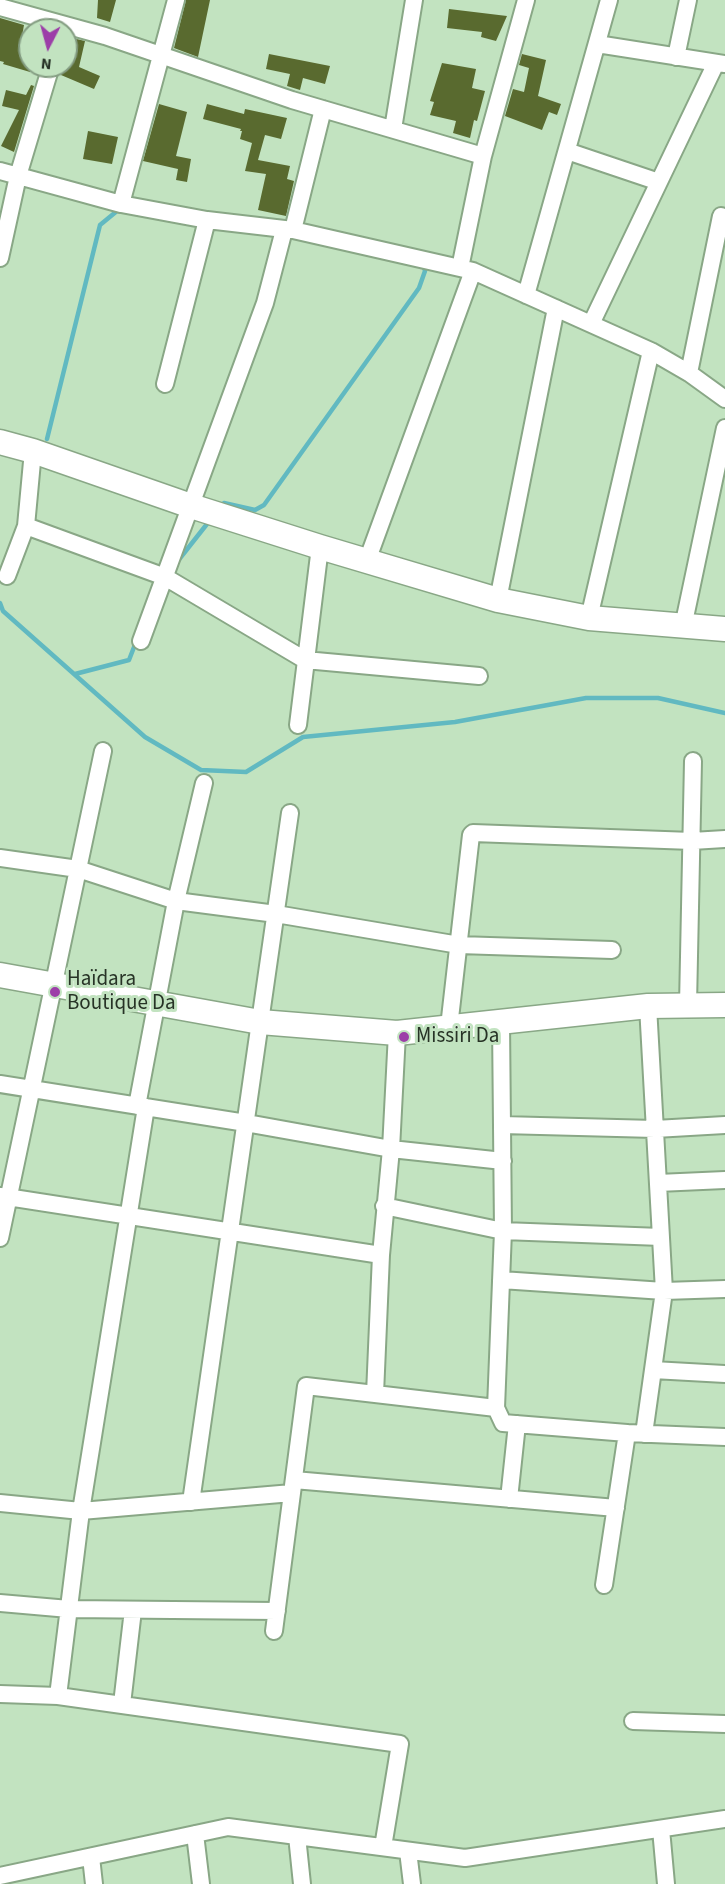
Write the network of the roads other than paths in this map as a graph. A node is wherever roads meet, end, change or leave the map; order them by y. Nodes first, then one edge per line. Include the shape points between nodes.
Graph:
1 (176, 0) edge
2 (414, 0) edge
3 (526, 0) edge
4 (609, 0) edge
5 (688, 0) edge
6 (0, 7) edge
7 (35, 18) edge
8 (78, 30) edge
9 (597, 44) junction
10 (161, 55) junction
11 (676, 57) junction
12 (720, 64) edge
13 (47, 78) edge
14 (322, 109) junction
15 (393, 129) junction
16 (567, 151) junction
17 (483, 156) junction
18 (0, 171) edge
19 (18, 176) junction
20 (659, 182) junction
21 (121, 204) junction
22 (721, 216) dead end
23 (207, 220) junction
24 (289, 230) junction
25 (0, 258) edge
26 (467, 269) junction
27 (526, 295) junction
28 (556, 308) junction
29 (591, 324) junction
30 (651, 351) junction
31 (689, 373) junction
32 (165, 384) dead end
33 (725, 399) edge
34 (725, 428) edge
35 (0, 442) edge
36 (33, 450) junction
37 (191, 506) junction
38 (26, 526) junction
39 (320, 547) junction
40 (367, 561) junction
41 (7, 576) dead end
42 (165, 577) junction
43 (498, 600) junction
44 (589, 618) junction
45 (683, 627) junction
46 (725, 629) edge
47 (141, 641) dead end
48 (306, 660) junction
49 (479, 676) dead end
50 (297, 725) dead end
51 (103, 751) dead end
52 (693, 761) dead end
53 (204, 783) dead end
54 (290, 813) dead end
55 (725, 839) edge
56 (692, 842) junction
57 (0, 858) edge
58 (78, 869) junction
59 (176, 901) junction
60 (276, 914) junction
61 (459, 945) junction
62 (612, 950) dead end
63 (0, 975) edge
64 (54, 985) junction
65 (157, 1003) junction
66 (688, 1005) junction
67 (725, 1005) edge
68 (648, 1006) junction
69 (260, 1022) junction
70 (501, 1022) junction
71 (449, 1027) junction
72 (397, 1033) junction
73 (0, 1084) edge
74 (31, 1089) junction
75 (141, 1107) junction
76 (246, 1123) junction
77 (502, 1125) junction
78 (725, 1125) edge
79 (655, 1129) junction
80 (391, 1149) junction
81 (502, 1161) junction
82 (725, 1180) edge
83 (658, 1182) junction
84 (4, 1196) edge
85 (384, 1206) junction
86 (128, 1216) junction
87 (503, 1231) junction
88 (230, 1232) junction
89 (661, 1237) junction
90 (0, 1238) edge
91 (381, 1255) junction
92 (501, 1280) junction
93 (725, 1289) edge
94 (664, 1291) junction
95 (653, 1370) junction
96 (725, 1374) edge
97 (375, 1394) junction
98 (496, 1408) junction
99 (518, 1424) junction
100 (627, 1433) junction
101 (644, 1434) junction
102 (725, 1437) edge
103 (293, 1486) junction
104 (509, 1499) junction
105 (191, 1502) junction
106 (0, 1503) edge
107 (616, 1508) junction
108 (81, 1511) junction
109 (604, 1586) dead end
110 (0, 1603) edge
111 (69, 1609) junction
112 (133, 1610) junction
113 (277, 1611) junction
114 (274, 1631) dead end
115 (0, 1694) edge
116 (58, 1696) junction
117 (122, 1704) junction
118 (633, 1721) dead end
119 (725, 1724) edge
120 (725, 1819) edge
121 (661, 1829) junction
122 (195, 1834) junction
123 (297, 1836) junction
124 (383, 1847) junction
125 (408, 1851) junction
126 (92, 1857) junction
127 (0, 1876) edge
128 (94, 1884) edge
129 (201, 1884) edge
130 (302, 1884) edge
131 (412, 1884) edge
132 (666, 1884) edge

1 - 10 street
2 - 15 street
3 - 17 street
4 - 9 street
5 - 11 street
6 - 7 street
8 - 10 street
9 - 11 street
9 - 16 street
10 - 14 street
10 - 21 street
11 - 12 street
12 - 20 street
13 - 19 street
14 - 15 street
14 - 24 street
15 - 17 street
16 - 20 street
16 - 27 street
17 - 26 street
18 - 19 street
19 - 21 street
19 - 25 street
20 - 29 street
21 - 23 street
22 - 31 street
23 - 24 street
23 - 32 street
24 - 26 street
24 - 37 street
26 - 27 street
26 - 40 street
27 - 28 street
28 - 29 street
28 - 43 street
29 - 30 street
30 - 31 street
30 - 44 street
31 - 33 street
34 - 45 street
35 - 36 street
36 - 37 street
36 - 38 street
37 - 39 street
37 - 42 street
38 - 41 street
38 - 42 street
39 - 40 street
39 - 48 street
40 - 43 street
42 - 47 street
42 - 48 street
43 - 44 street
44 - 45 street
45 - 46 street
48 - 49 street
48 - 50 street
51 - 58 street
52 - 56 street
53 - 59 street
54 - 60 street
55 - 56 street
56 - 61 street via 473,833
56 - 66 street
57 - 58 street
58 - 59 street
58 - 64 street
59 - 60 street
59 - 65 street
60 - 61 street
60 - 69 street
61 - 62 street
61 - 71 street
63 - 64 street
64 - 65 street
64 - 74 street
65 - 69 street
65 - 75 street
66 - 67 street
66 - 68 street
68 - 70 street
68 - 79 street
69 - 72 street
69 - 76 street
70 - 71 street
70 - 77 street
71 - 72 street
72 - 80 street
73 - 74 street
74 - 75 street
74 - 84 street
75 - 76 street
75 - 86 street
76 - 80 street
76 - 88 street
77 - 79 street
77 - 81 street
78 - 79 street
79 - 83 street
80 - 81 street
80 - 85 street
81 - 87 street
82 - 83 street
83 - 89 street
84 - 86 street
84 - 90 street
85 - 87 street
85 - 91 street
86 - 88 street
86 - 108 street
87 - 89 street
87 - 92 street
88 - 91 street
88 - 105 street
89 - 94 street
91 - 97 street
92 - 94 street
92 - 98 street
93 - 94 street
94 - 95 street
95 - 96 street
95 - 101 street
97 - 98 street
97 - 103 street via 306,1386
98 - 99 street via 503,1423
99 - 100 street
99 - 104 street
100 - 101 street
100 - 107 street
101 - 102 street
103 - 104 street
103 - 105 street
103 - 113 street
104 - 107 street
105 - 108 street
106 - 108 street
107 - 109 street
108 - 111 street
110 - 111 street
111 - 112 street
111 - 116 street
112 - 113 street
112 - 117 street
113 - 114 street
115 - 116 street
116 - 117 street
117 - 124 street via 400,1744
118 - 119 street
120 - 121 street
121 - 125 street via 465,1858
121 - 132 street
122 - 123 street via 228,1827
122 - 126 street
122 - 129 street
123 - 124 street
123 - 130 street
124 - 125 street
125 - 131 street
126 - 127 street
126 - 128 street

